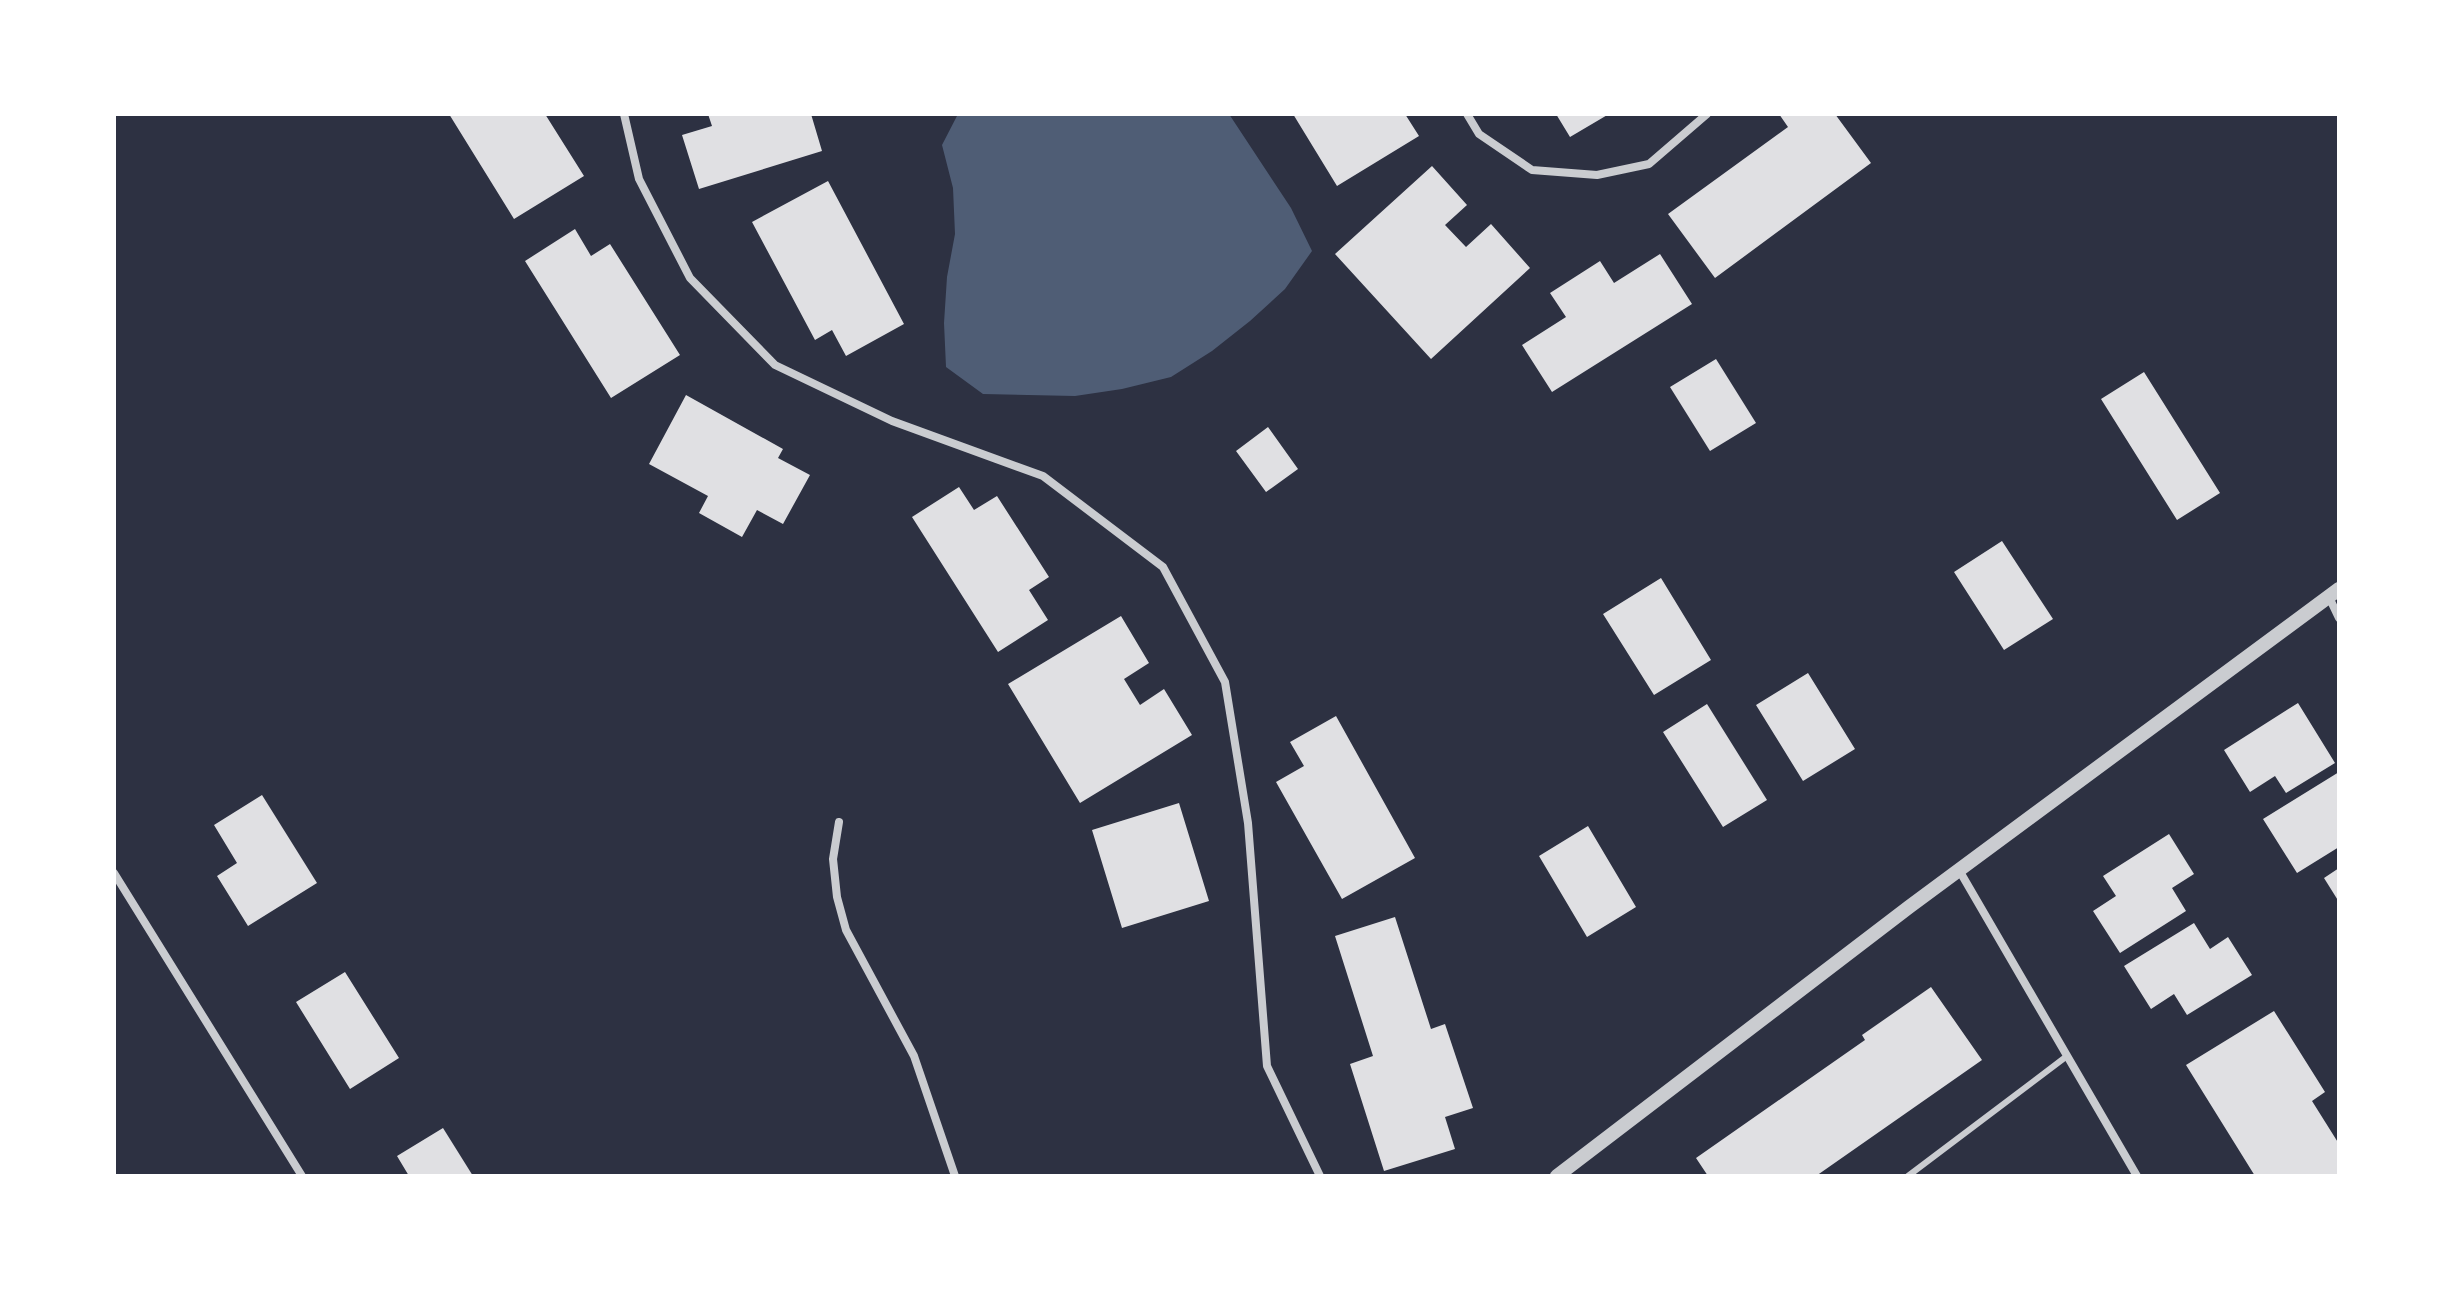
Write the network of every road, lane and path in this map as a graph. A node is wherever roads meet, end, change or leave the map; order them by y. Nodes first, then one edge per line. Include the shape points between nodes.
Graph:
1 (624, 114) edge
2 (1467, 114) edge
3 (1707, 114) edge
4 (2334, 593) edge
5 (2339, 618) edge
6 (839, 822) dead end
7 (1959, 870) junction
8 (114, 873) edge
9 (2067, 1056) junction
10 (302, 1176) edge
11 (955, 1176) edge
12 (1320, 1176) edge
13 (1557, 1176) edge
14 (1908, 1176) edge
15 (2137, 1176) edge

1 - 12 street via 639,179 690,278 775,365 892,421 1043,476 1163,567 1225,682 1248,823 1267,1066
2 - 3 street via 1479,134 1532,170 1597,175 1649,164
4 - 5 street
4 - 7 street
6 - 11 street via 833,859 846,930 914,1056
7 - 9 street
7 - 13 street
8 - 10 street
9 - 14 lane
9 - 15 street

